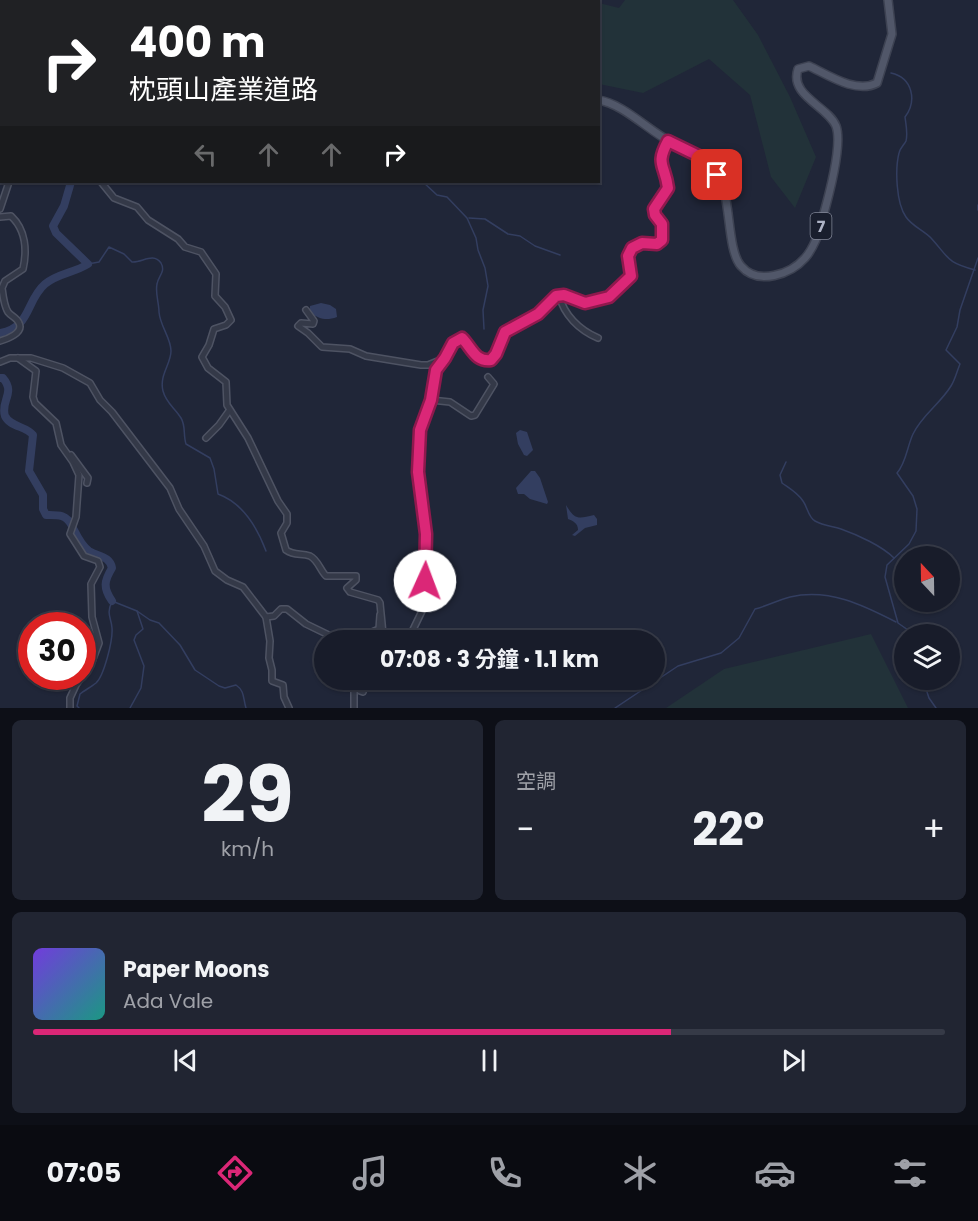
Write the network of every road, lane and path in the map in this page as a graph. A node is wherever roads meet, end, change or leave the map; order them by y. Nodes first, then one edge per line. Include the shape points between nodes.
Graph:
1 (888, 0) edge
2 (600, 101) edge
3 (668, 141) junction
4 (0, 156) edge
5 (0, 167) edge
6 (9, 183) edge
7 (102, 183) edge
8 (0, 209) edge
9 (0, 217) edge
10 (559, 295) junction
11 (306, 310) dead end
12 (598, 338) dead end
13 (0, 341) edge
14 (446, 357) junction
15 (16, 358) junction
16 (0, 362) edge
17 (488, 377) dead end
18 (431, 400) junction
19 (229, 411) junction
20 (206, 438) dead end
21 (67, 453) junction
22 (87, 483) dead end
23 (380, 614) junction
24 (266, 617) junction
25 (318, 630) edge
26 (377, 630) edge
27 (384, 630) edge
28 (413, 630) edge
29 (354, 690) edge
30 (70, 708) edge
31 (289, 708) edge
32 (354, 708) edge

1 - 3 main road, 7 via 892,34 877,83 872,86 839,81 810,66 801,66 796,73 803,92 833,120 838,136 821,226 807,256 796,266 766,277 753,275 740,266 717,175 705,159
2 - 3 main road, 7 via 615,106
3 - 10 street via 661,163 668,188 654,209 662,224 662,240 632,248 628,256 631,276 609,297 582,302
4 - 5 street
6 - 8 street
7 - 19 street via 114,198 137,207 185,247 201,252 216,274 215,296 231,320 214,329 202,357 205,365 227,384
9 - 13 street via 11,216 26,243 23,269 5,281 2,288 8,311 19,323 18,332
10 - 12 street via 567,315
10 - 14 street via 538,314 505,332 491,360 478,358 459,338
11 - 14 street via 313,324 298,326 322,347 422,365
14 - 18 street via 435,373
15 - 16 street
15 - 21 street via 36,371 35,403 56,423
15 - 24 street via 50,363 90,383 170,488 216,571 246,590
17 - 18 street via 494,384 475,415 450,402
18 - 28 street via 419,440 418,476 426,534 422,611
19 - 20 street
19 - 23 street via 248,438 286,514 287,523 281,533 286,550 314,558 326,576 356,576 348,590 378,600
21 - 22 street via 77,461
21 - 30 street via 80,481 75,523 69,531 84,556 98,561 100,567 91,586 92,617 99,643 70,698
23 - 26 street
23 - 27 street
24 - 25 street via 287,609
24 - 31 street via 272,681 284,685
29 - 32 street

